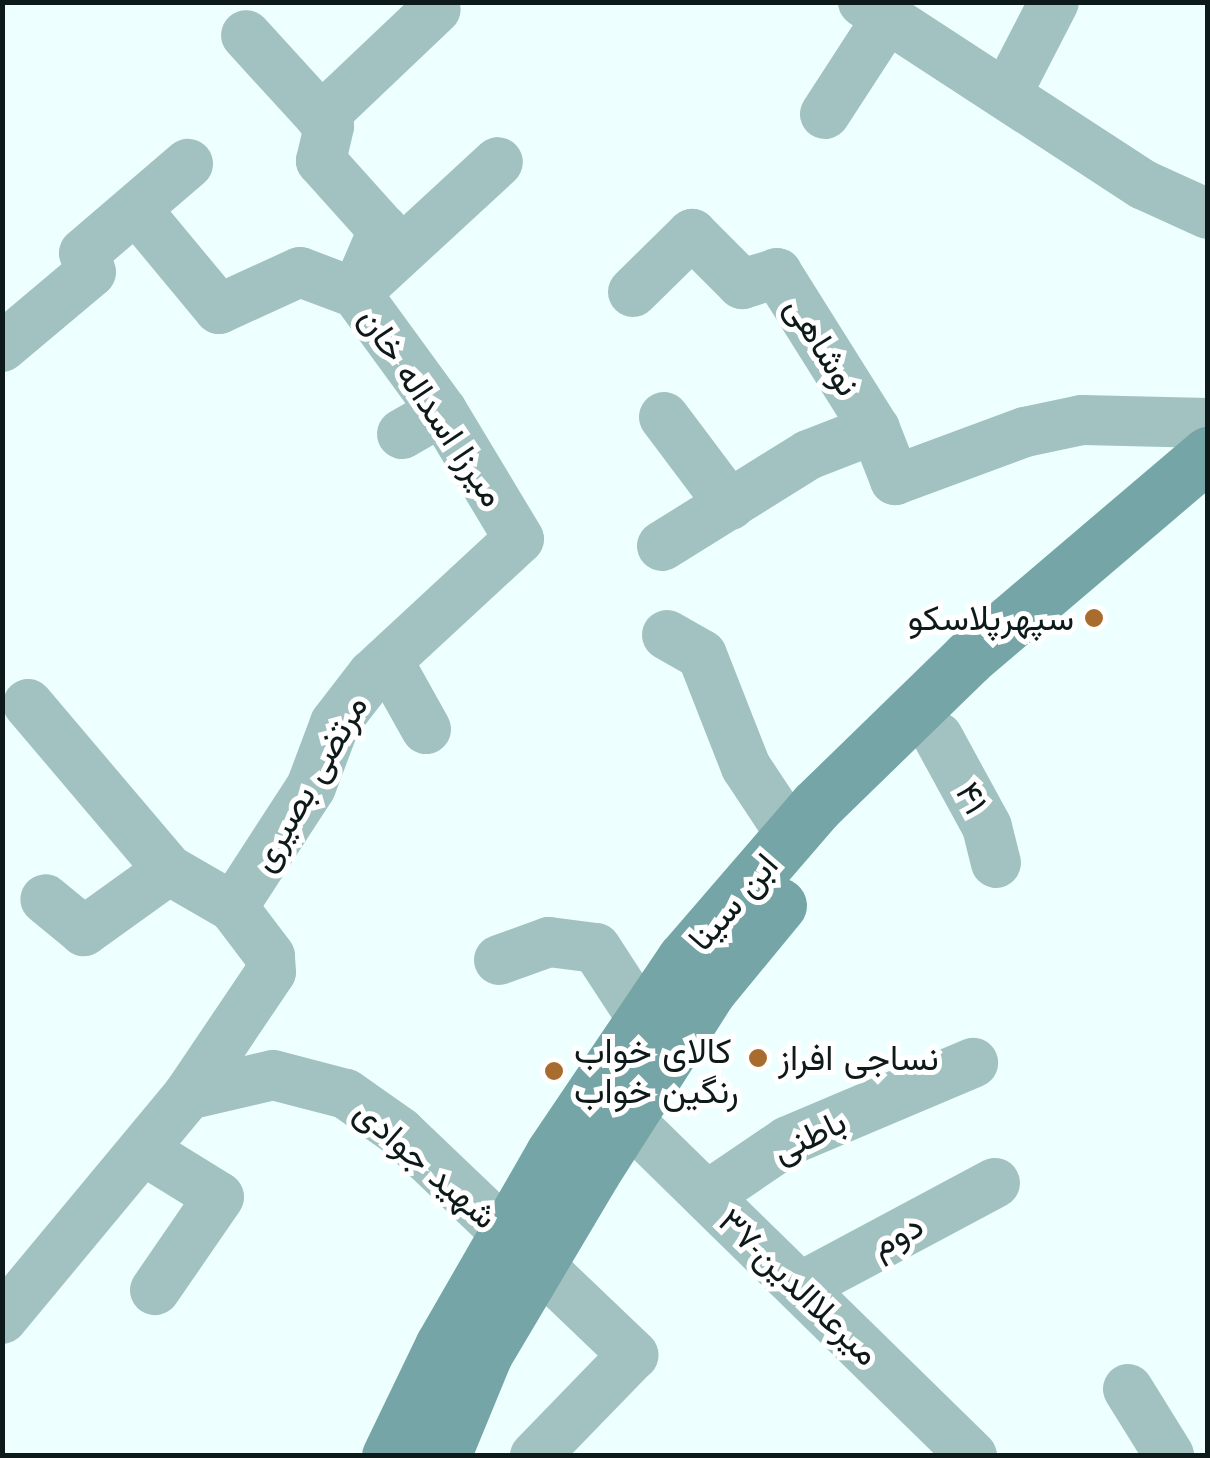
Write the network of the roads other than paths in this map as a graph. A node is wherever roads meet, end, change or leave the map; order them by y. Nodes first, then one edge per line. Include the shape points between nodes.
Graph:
1 (1054, 2) edge
2 (436, 9) dead end
3 (876, 10) edge
4 (246, 35) dead end
5 (1007, 93) junction
6 (825, 114) dead end
7 (321, 118) junction
8 (498, 162) dead end
9 (188, 164) dead end
10 (136, 209) junction
11 (1208, 214) edge
12 (633, 292) dead end
13 (356, 293) junction
14 (2, 347) edge
15 (664, 417) dead end
16 (1208, 423) edge
17 (875, 429) junction
18 (1208, 454) edge
19 (1208, 501) edge
20 (730, 504) junction
21 (519, 539) joint
22 (662, 546) dead end
23 (668, 635) dead end
24 (388, 660) junction
25 (28, 704) dead end
26 (426, 729) dead end
27 (938, 737) junction
28 (791, 834) junction
29 (996, 863) dead end
30 (169, 870) junction
31 (45, 899) dead end
32 (233, 908) junction
33 (499, 960) dead end
34 (643, 1020) junction
35 (973, 1063) dead end
36 (188, 1094) junction
37 (627, 1118) junction
38 (144, 1150) junction
39 (995, 1183) dead end
40 (706, 1196) junction
41 (523, 1251) junction
42 (800, 1287) junction
43 (155, 1290) dead end
44 (2, 1319) edge
45 (1128, 1389) dead end
46 (1208, 1442) edge
47 (1168, 1455) edge
48 (389, 1456) edge
49 (443, 1456) edge
50 (535, 1456) edge
51 (972, 1456) edge

1 - 5 street
2 - 7 street
3 - 5 street
3 - 6 street
4 - 7 street
5 - 11 street via 1144,184
7 - 13 street, میرزا اسداله خان via 328,126 322,161 383,230
8 - 13 street
9 - 10 street
10 - 13 street via 219,309 300,272
10 - 14 street via 84,254 90,272
12 - 17 street, نوشاهی via 692,234 742,284 777,272
13 - 21 street, میرزا اسداله خان via 422,422
15 - 20 street
16 - 17 street via 1082,420 1025,432 895,480
17 - 20 street via 808,455
18 - 28 main road, ابن سینا via 968,658
19 - 27 main road, ابن سینا
20 - 22 street
21 - 24 street, مرتضی بصیری
23 - 28 street via 702,655 746,767
24 - 26 street
24 - 32 street, مرتضی بصیری via 335,723 311,788
25 - 30 street
27 - 29 street, ۴۱ via 987,828
27 - 37 main road, ابن سینا via 825,849 721,976
28 - 34 main road, ابن سینا via 684,959
30 - 31 street via 84,931
30 - 32 street
32 - 36 street via 270,956 271,972
33 - 34 street via 549,942 596,948
34 - 41 main road, ابن سینا via 552,1153
35 - 40 street, باطنی via 788,1141
36 - 38 street
36 - 41 street, شهید جوادی via 274,1075 346,1094 400,1132
37 - 40 street, ۳۷-میرعلاالدین
37 - 41 main road, ابن سینا
38 - 43 street via 219,1198
38 - 44 street
39 - 42 street, دوم
40 - 42 street, ۳۷-میرعلاالدین
41 - 48 main road, ابن سینا via 442,1346
41 - 49 main road, ابن سینا
41 - 50 street, شهید جوادی via 633,1355
42 - 51 street, ۳۷-میرعلاالدین
45 - 47 street
46 - 47 street

